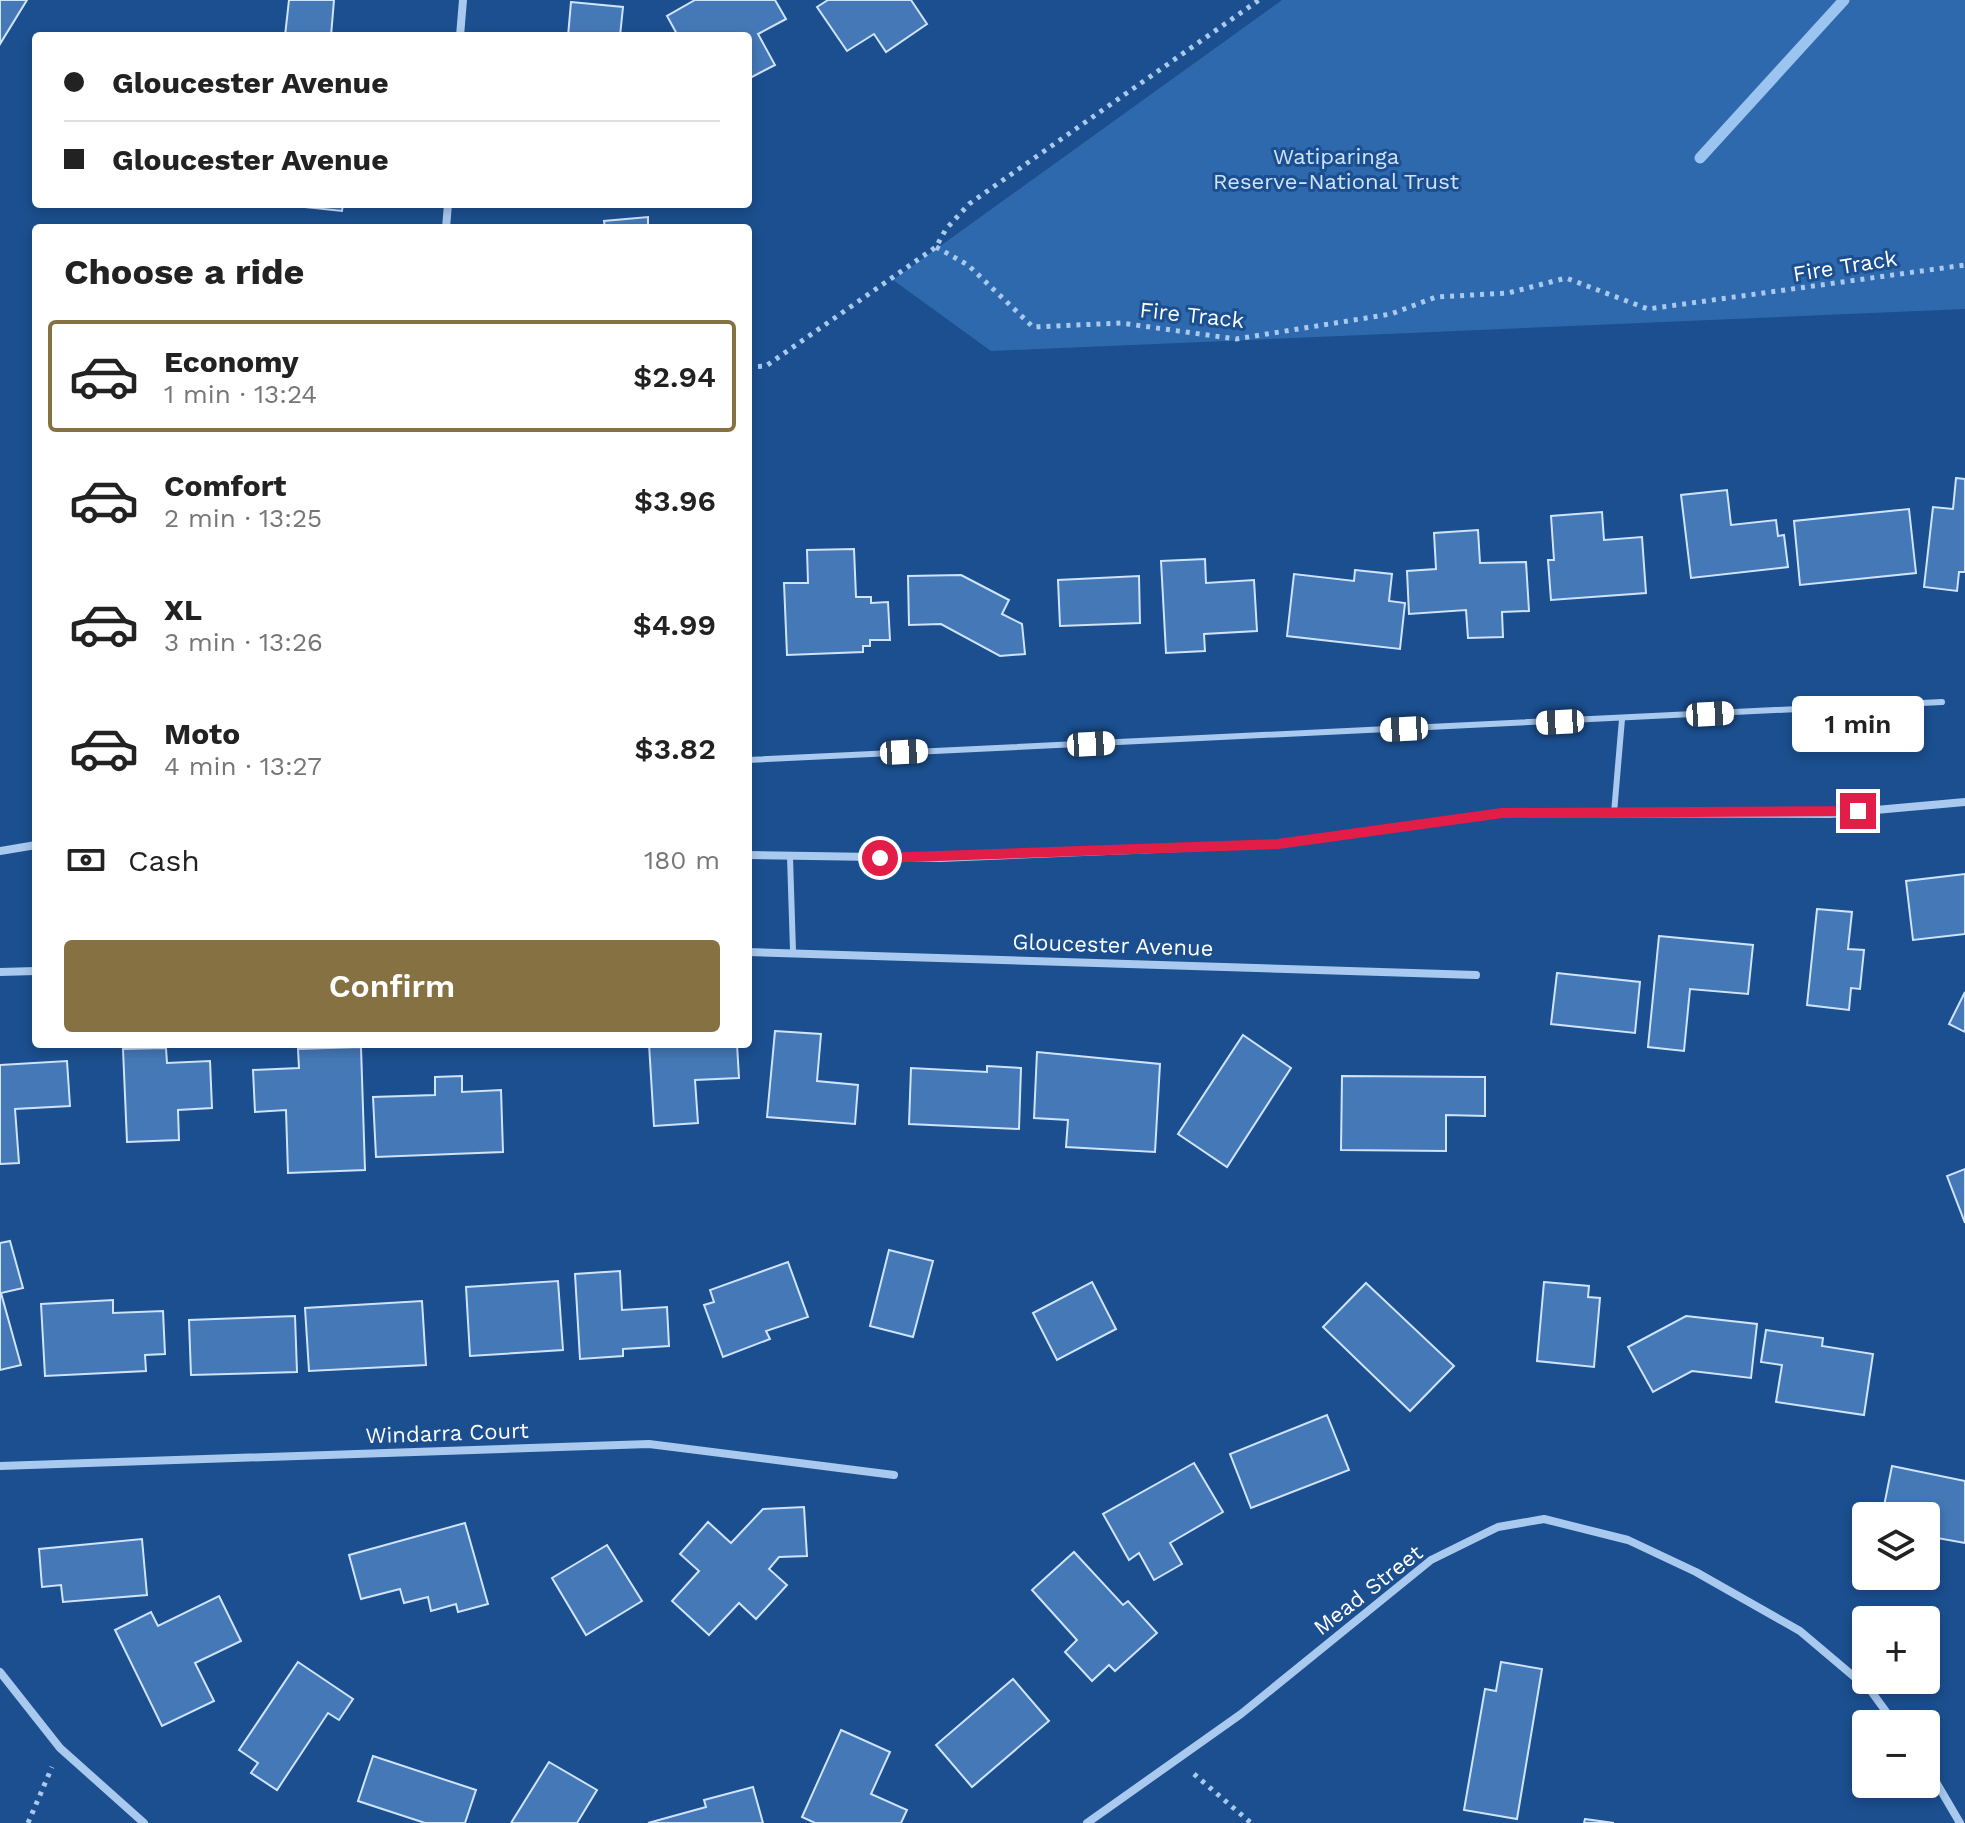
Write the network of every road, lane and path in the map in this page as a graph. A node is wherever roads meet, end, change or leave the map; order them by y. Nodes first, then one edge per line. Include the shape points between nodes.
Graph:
1 (463, 0) edge
2 (1259, 0) edge
3 (460, 32) edge
4 (936, 247) junction
5 (1965, 265) edge
6 (752, 367) edge
7 (1942, 702) dead end
8 (1622, 719) junction
9 (752, 760) edge
10 (1965, 802) edge
11 (1614, 813) junction
12 (32, 846) edge
13 (0, 851) edge
14 (752, 855) edge
15 (790, 857) junction
16 (793, 951) junction
17 (752, 952) edge
18 (32, 971) edge
19 (0, 972) edge
20 (1476, 975) dead end
21 (0, 1466) edge
22 (894, 1475) dead end
23 (0, 1672) edge
24 (1885, 1710) edge
25 (60, 1748) junction
26 (1177, 1759) junction
27 (1940, 1789) edge
28 (28, 1823) edge
29 (144, 1823) edge
30 (1087, 1823) edge
31 (1251, 1823) edge
32 (1960, 1823) edge

1 - 3 street
2 - 4 path via 969,204
4 - 5 path, Fire Track via 968,265 1033,327 1121,323 1236,339 1391,314 1436,297 1508,293 1566,278 1648,309
4 - 6 path via 766,366
7 - 8 lane
8 - 9 lane
8 - 11 lane
10 - 11 street via 1831,814
11 - 15 street via 1502,813 1278,844 940,858
12 - 13 street
14 - 15 street
15 - 16 lane
16 - 17 street, Gloucester Avenue
16 - 20 street, Gloucester Avenue
18 - 19 street
21 - 22 street, Windarra Court via 649,1444
23 - 25 street
24 - 26 street, Mead Street via 1871,1691 1800,1631 1696,1572 1628,1540 1544,1519 1498,1527 1431,1560 1241,1714
25 - 28 path
25 - 29 street
26 - 30 street, Mead Street
26 - 31 path
27 - 32 street

